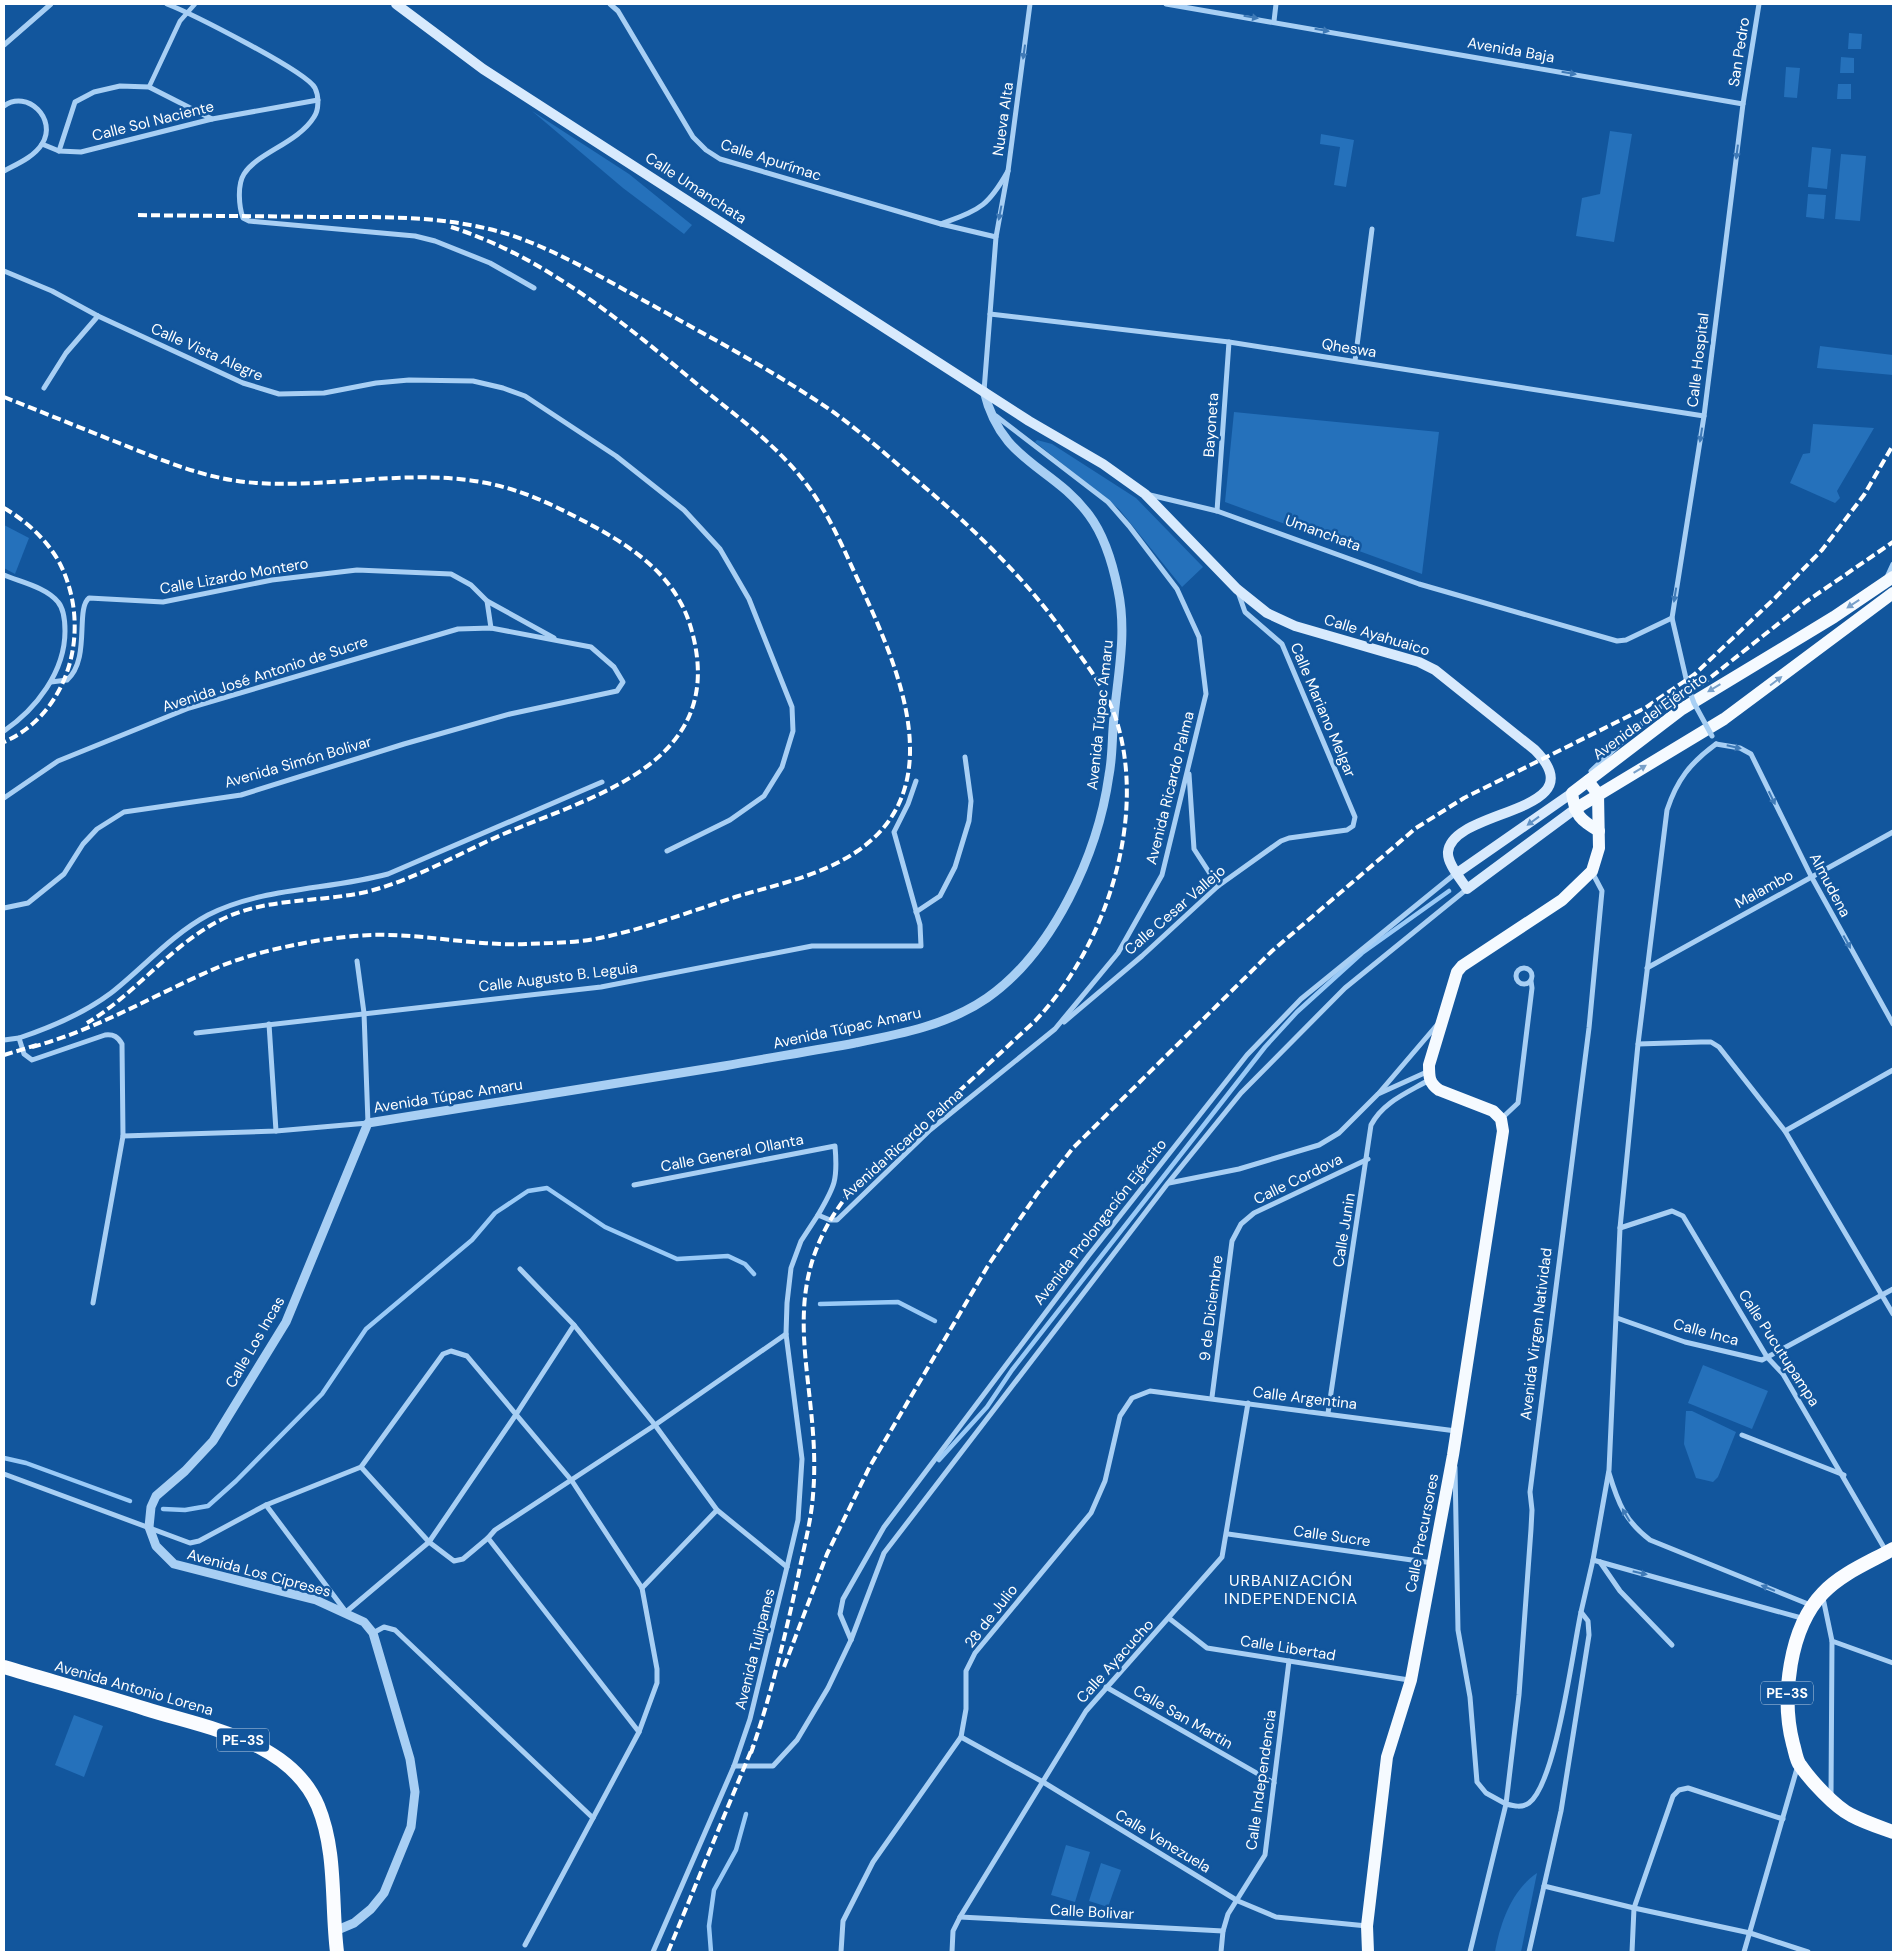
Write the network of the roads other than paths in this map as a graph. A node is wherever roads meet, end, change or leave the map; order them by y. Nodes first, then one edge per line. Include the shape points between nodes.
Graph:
1 (51, 4) edge
2 (167, 4) edge
3 (195, 4) edge
4 (396, 4) edge
5 (610, 4) edge
6 (1030, 4) edge
7 (1166, 4) edge
8 (1276, 4) edge
9 (1759, 4) edge
10 (189, 12) junction
11 (1274, 21) junction
12 (4, 45) edge
13 (148, 87) junction
14 (318, 100) junction
15 (1743, 104) junction
16 (4, 106) edge
17 (212, 119) junction
18 (42, 144) junction
19 (59, 151) junction
20 (4, 171) edge
21 (1008, 171) junction
22 (941, 224) junction
23 (1372, 229) dead end
24 (996, 237) junction
25 (4, 271) edge
26 (534, 288) dead end
27 (990, 314) junction
28 (98, 316) junction
29 (1229, 342) junction
30 (1355, 362) junction
31 (44, 388) dead end
32 (984, 391) junction
33 (989, 412) junction
34 (1704, 416) junction
35 (1145, 494) junction
36 (1217, 511) junction
37 (1893, 564) edge
38 (4, 575) edge
39 (1891, 585) edge
40 (1237, 589) junction
41 (487, 601) junction
42 (1672, 618) junction
43 (491, 628) junction
44 (558, 641) junction
45 (622, 678) joint
46 (51, 682) junction
47 (1688, 687) junction
48 (4, 731) edge
49 (1716, 744) junction
50 (965, 757) dead end
51 (1188, 768) junction
52 (916, 781) dead end
53 (1588, 781) junction
54 (602, 782) dead end
55 (1572, 793) junction
56 (1598, 794) junction
57 (4, 798) edge
58 (1575, 810) junction
59 (1353, 826) joint
60 (1599, 832) junction
61 (1893, 832) edge
62 (667, 851) dead end
63 (1592, 872) junction
64 (1457, 873) junction
65 (1810, 876) junction
66 (1218, 886) junction
67 (1467, 889) junction
68 (4, 908) edge
69 (916, 912) junction
70 (357, 960) dead end
71 (1647, 968) junction
72 (1531, 981) dead end
73 (364, 1013) junction
74 (1444, 1017) junction
75 (269, 1024) junction
76 (1893, 1024) edge
77 (1055, 1029) junction
78 (196, 1033) dead end
79 (20, 1038) junction
80 (4, 1040) edge
81 (1638, 1044) junction
82 (1893, 1070) edge
83 (1429, 1076) junction
84 (1378, 1094) junction
85 (1501, 1119) junction
86 (368, 1123) junction
87 (276, 1131) junction
88 (1785, 1131) junction
89 (123, 1136) junction
90 (1368, 1159) junction
91 (1168, 1183) junction
92 (634, 1185) dead end
93 (818, 1215) junction
94 (1241, 1224) joint
95 (1620, 1228) junction
96 (520, 1269) dead end
97 (1893, 1289) edge
98 (1882, 1295) junction
99 (92, 1303) dead end
100 (1893, 1314) edge
101 (1617, 1318) junction
102 (574, 1325) junction
103 (786, 1334) junction
104 (1767, 1357) junction
105 (1150, 1391) joint
106 (1212, 1398) junction
107 (1248, 1403) junction
108 (1328, 1413) junction
109 (517, 1414) junction
110 (655, 1426) junction
111 (1457, 1431) junction
112 (1742, 1435) dead end
113 (1453, 1455) junction
114 (360, 1467) junction
115 (1608, 1470) junction
116 (4, 1474) edge
117 (1844, 1476) junction
118 (572, 1481) junction
119 (266, 1504) junction
120 (717, 1510) junction
121 (149, 1527) junction
122 (1228, 1534) junction
123 (488, 1538) junction
124 (429, 1542) junction
125 (1890, 1550) edge
126 (1593, 1560) junction
127 (1600, 1562) junction
128 (1433, 1563) junction
129 (787, 1567) junction
130 (642, 1588) junction
131 (1822, 1593) junction
132 (1813, 1606) junction
133 (346, 1612) junction
134 (1581, 1612) junction
135 (1170, 1619) junction
136 (1806, 1619) junction
137 (373, 1633) junction
138 (851, 1640) junction
139 (1832, 1641) junction
140 (1672, 1645) dead end
141 (1289, 1661) junction
142 (1893, 1663) edge
143 (4, 1667) edge
144 (1411, 1680) junction
145 (1106, 1687) junction
146 (639, 1732) junction
147 (961, 1737) junction
148 (1798, 1764) junction
149 (734, 1766) junction
150 (1043, 1782) junction
151 (1274, 1782) junction
152 (1831, 1798) junction
153 (1506, 1804) junction
154 (593, 1818) junction
155 (1783, 1820) junction
156 (1893, 1832) edge
157 (1544, 1886) junction
158 (1238, 1901) junction
159 (1634, 1908) junction
160 (960, 1917) junction
161 (1367, 1926) junction
162 (335, 1931) junction
163 (1223, 1931) junction
164 (1750, 1932) junction
165 (525, 1945) dead end
166 (337, 1952) edge
167 (653, 1952) edge
168 (841, 1952) edge
169 (952, 1952) edge
170 (1221, 1952) edge
171 (1368, 1952) edge
172 (1470, 1952) edge
173 (1529, 1952) edge
174 (1632, 1952) edge
175 (1744, 1952) edge
176 (1808, 1952) edge

1 - 12 street
2 - 10 street
3 - 10 street
4 - 32 main road, Calle Umanchata via 483,69
5 - 22 street, Calle Apurímac via 618,11 693,138 706,150 720,159
6 -> 21 street, Nueva Alta
7 -> 11 street, Avenida Baja
8 - 11 street
9 - 15 street, San Pedro
10 - 13 street via 180,21
10 - 14 street via 290,67 315,88
11 -> 15 street, Avenida Baja
13 - 17 street
13 - 19 street via 120,86 79,98
14 - 17 street, Calle Sol Naciente
14 - 26 street via 316,115 305,130 244,173 240,188 243,218 415,236 490,263
15 -> 34 street, Calle Hospital
16 - 18 street via 20,102 39,110 46,119 47,130
17 - 19 street, Calle Sol Naciente via 81,152
18 - 19 street, Calle Sol Naciente
18 - 20 street via 31,156
21 - 22 street via 993,197 973,212
21 -> 24 street, Nueva Alta
22 - 24 street, Calle Apurímac
23 - 30 street
24 - 27 street, Nueva Alta
25 - 28 street, Calle Vista Alegre via 52,291
27 - 29 street, Qheswa
27 - 32 street, Nueva Alta
28 - 31 street via 66,353
28 - 62 street, Calle Vista Alegre via 244,384 278,394 324,394 376,383 410,380 473,381 503,388 525,396 616,456 684,510 720,549 749,599 792,708 792,731 782,767 764,796 730,820
29 - 30 street, Qheswa
29 - 36 street, Bayoneta
30 - 34 street, Qheswa
32 - 33 street, Avenida Túpac Amaru
32 - 35 main road, Umanchata via 1103,464
33 - 51 street, Avenida Ricardo Palma via 1108,502 1177,589 1199,637 1206,694
33 - 86 street, Avenida Túpac Amaru via 1020,455 1065,489 1090,517 1109,557 1118,592 1123,642 1110,774 1101,813 1062,912 1030,959 984,1000 952,1017 912,1032 809,1052
34 -> 42 street, Calle Hospital
35 - 36 street, Umanchata
35 - 40 main road, Calle Ayahuaico
36 - 42 street, Umanchata via 1419,584 1617,640 1626,640
37 - 39 street
38 - 46 street via 48,593 60,604 65,637 60,662
39 -> 53 main road, Avenida del Ejército via 1688,705
56 -> 39 main road via 1724,719
40 - 59 street, Calle Mariano Melgar via 1245,612 1282,644 1355,816
40 - 64 main road, Calle Ayahuaico via 1267,612 1295,626 1419,662 1435,670 1544,759 1549,783 1538,799 1468,827 1452,839 1448,852
41 - 43 street
41 - 44 street, Calle Lizardo Montero
41 - 46 street, Calle Lizardo Montero via 471,585 451,574 357,570 272,580 163,602 92,597 83,606 81,650 74,671 67,680
42 - 47 street
43 - 44 street, Avenida José Antonio de Sucre
43 - 57 street, Avenida José Antonio de Sucre via 458,629 189,708 58,761
44 - 45 street, Avenida José Antonio de Sucre via 591,647
45 - 68 street, Avenida Simón Bolivar via 622,686 617,691 510,714 241,795 124,812 97,829 64,874 28,903
46 - 48 street via 20,720
47 - 49 street, bridge
47 - 55 street via 1656,710
49 -> 65 street, Almudena via 1740,748 1751,754
49 - 71 street via 1698,757 1675,786 1667,810
50 - 69 street via 971,801 969,821 955,867 940,896
51 - 66 street via 1194,849
51 - 77 street, Avenida Ricardo Palma via 1162,875 1118,953
52 - 69 street via 894,832
53 - 55 main road, Avenida del Ejército
53 - 56 main road
54 - 79 street via 388,874 360,882 251,899 217,911 181,932 96,1004
55 - 58 main road
55 -> 64 main road, Avenida del Ejército
56 - 58 main road
56 - 60 main road
58 - 60 main road via 1584,823
58 - 67 main road
59 - 66 street, Calle Cesar Vallejo via 1347,830 1286,838
60 - 63 main road via 1597,860
61 - 65 street, Malambo
63 - 74 main road via 1562,900 1462,966 1457,972
63 - 153 street, Avenida Virgen Natividad via 1602,891 1589,1028 1530,1492 1531,1529
64 - 67 main road, Calle Ayahuaico
64 - 138 street, Avenida Prolongación Ejército via 1301,999 1247,1055 1100,1240 884,1527 843,1599 840,1614
65 - 71 street, Malambo
65 -> 76 street, Almudena
66 - 77 street, Calle Cesar Vallejo via 1122,974
67 - 91 street, Avenida Prolongación Ejército via 1344,988 1241,1094
69 - 73 street, Calle Augusto B. Leguia via 921,946 812,946 601,987
70 - 73 street
71 - 81 street
72 - 85 street via 1518,1103
73 - 75 street, Calle Augusto B. Leguia
73 - 86 street
74 - 83 main road
74 - 84 street
75 - 78 street, Calle Augusto B. Leguia
75 - 87 street
77 - 93 street, Avenida Ricardo Palma via 930,1130 837,1220
79 - 80 street
79 - 89 street via 24,1054 32,1060 106,1035 119,1039 122,1044
81 - 88 street via 1711,1042 1719,1047
81 - 95 street
82 - 88 street
83 - 84 street
83 - 85 main road via 1439,1090 1494,1110
83 - 90 street, Calle Junin via 1378,1112 1371,1125
84 - 91 street via 1339,1133 1318,1145 1238,1169
85 - 111 main road, Calle Precursores via 1503,1131
86 - 87 street, Avenida Túpac Amaru
86 - 121 street, Calle Los Incas via 286,1322 213,1441 185,1472 156,1496
87 - 89 street, Avenida Túpac Amaru
88 - 98 street
89 - 99 street
90 - 94 street, Calle Cordova via 1254,1213
90 - 108 street, Calle Junin
91 - 138 street, Avenida Prolongación Ejército via 884,1553
92 - 93 street, Calle General Ollanta via 835,1146 837,1174 833,1191
93 - 103 street via 801,1241 790,1268
94 - 106 street, 9 de Diciembre via 1232,1241
95 - 101 street
95 - 104 street, Calle Pucutupampa via 1672,1211 1683,1216
96 - 102 street
97 - 98 street
98 - 100 street
98 - 104 street
101 - 104 street, Calle Inca via 1685,1342 1762,1360
101 - 115 street
102 - 109 street
102 - 110 street
103 - 110 street
103 - 129 street, Avenida Tulipanes via 802,1459 798,1520
104 - 117 street, Calle Pucutupampa via 1783,1374
105 - 106 street, Calle Argentina
105 - 147 street, 28 de Julio via 1132,1398 1120,1416 1106,1481 1091,1513 975,1652 966,1671 966,1709
106 - 107 street, Calle Argentina
107 - 108 street, Calle Argentina
107 - 122 street, Calle Ayacucho
108 - 111 street, Calle Argentina
109 - 114 street via 467,1356 451,1351 443,1354
109 - 118 street
109 - 124 street
110 - 118 street
110 - 120 street
111 - 113 main road, Calle Precursores
112 - 117 street
113 - 128 main road, Calle Precursores
113 - 153 street via 1458,1630 1470,1697 1477,1782 1486,1794
114 - 119 street
114 - 124 street
115 - 126 street
132 -> 115 street via 1650,1540 1634,1528 1624,1512
116 - 121 street
117 - 125 street, Calle Pucutupampa
118 - 123 street via 495,1530
118 - 130 street
119 - 121 street via 190,1543
119 - 133 street
120 - 129 street
120 - 130 street
121 - 133 street, Avenida Los Cipreses via 156,1546 174,1564 316,1600
122 - 128 street, Calle Sucre
122 - 135 street, Calle Ayacucho via 1222,1557
123 - 124 street via 463,1559 454,1561
123 - 146 street
124 - 133 street
125 - 131 highway, PE-3S via 1837,1580
126 - 127 street
126 - 134 street
127 -> 136 street
127 - 140 street via 1620,1591
128 - 144 main road, Calle Precursores
129 - 149 street, Avenida Tulipanes via 750,1719
130 - 146 street via 657,1683
131 - 132 highway, PE-3S
131 - 139 street
132 - 136 highway, PE-3S
133 - 137 street, Avenida Los Cipreses via 364,1622
134 - 153 street via 1556,1747 1544,1780 1530,1802 1522,1806
134 - 157 street via 1588,1621 1590,1636 1561,1811
135 - 141 street, Calle Libertad via 1208,1648
135 - 145 street, Calle Ayacucho
136 - 148 highway, PE-3S via 1793,1655 1788,1687 1787,1714
137 - 154 street via 384,1627 395,1630
137 - 162 street via 410,1759 415,1792 412,1819 384,1893 354,1923
138 - 149 street, Avenida Prolongación Ejército via 828,1688 797,1740 786,1752 773,1766
139 - 142 street
139 - 152 street
141 - 144 street, Calle Libertad
141 - 151 street, Calle Independencia
143 - 162 highway, Avenida Antonio Lorena / PE-3S via 198,1723 252,1743 290,1768 304,1781 327,1836
144 - 161 main road, Calle Precursores via 1387,1757
145 - 150 street, Calle Ayacucho via 1086,1711
145 - 151 street, Calle San Martin
146 - 154 street
147 - 150 street, Calle Venezuela
147 - 168 street, 28 de Julio via 864,1879 843,1921
148 - 152 highway
148 - 155 street
149 - 167 street, Avenida Tulipanes
150 - 158 street, Calle Venezuela
150 - 160 street, Calle Ayacucho
151 - 158 street, Calle Independencia via 1265,1855
152 - 156 highway via 1850,1815
153 - 172 street, Avenida Virgen Natividad
154 - 165 street
155 - 159 street via 1688,1788 1679,1790 1673,1796
155 - 164 street
157 - 159 street
157 - 173 street
158 - 161 street, Calle Venezuela via 1276,1916
158 - 163 street, Calle Independencia via 1228,1914
159 - 164 street
159 - 174 street
160 - 163 street, Calle Bolivar
160 - 169 street, Calle Ayacucho via 953,1931
161 - 171 main road, Calle Precursores
162 - 166 highway, Avenida Antonio Lorena / PE-3S
163 - 170 street, Calle Independencia
164 - 175 street
164 - 176 street

